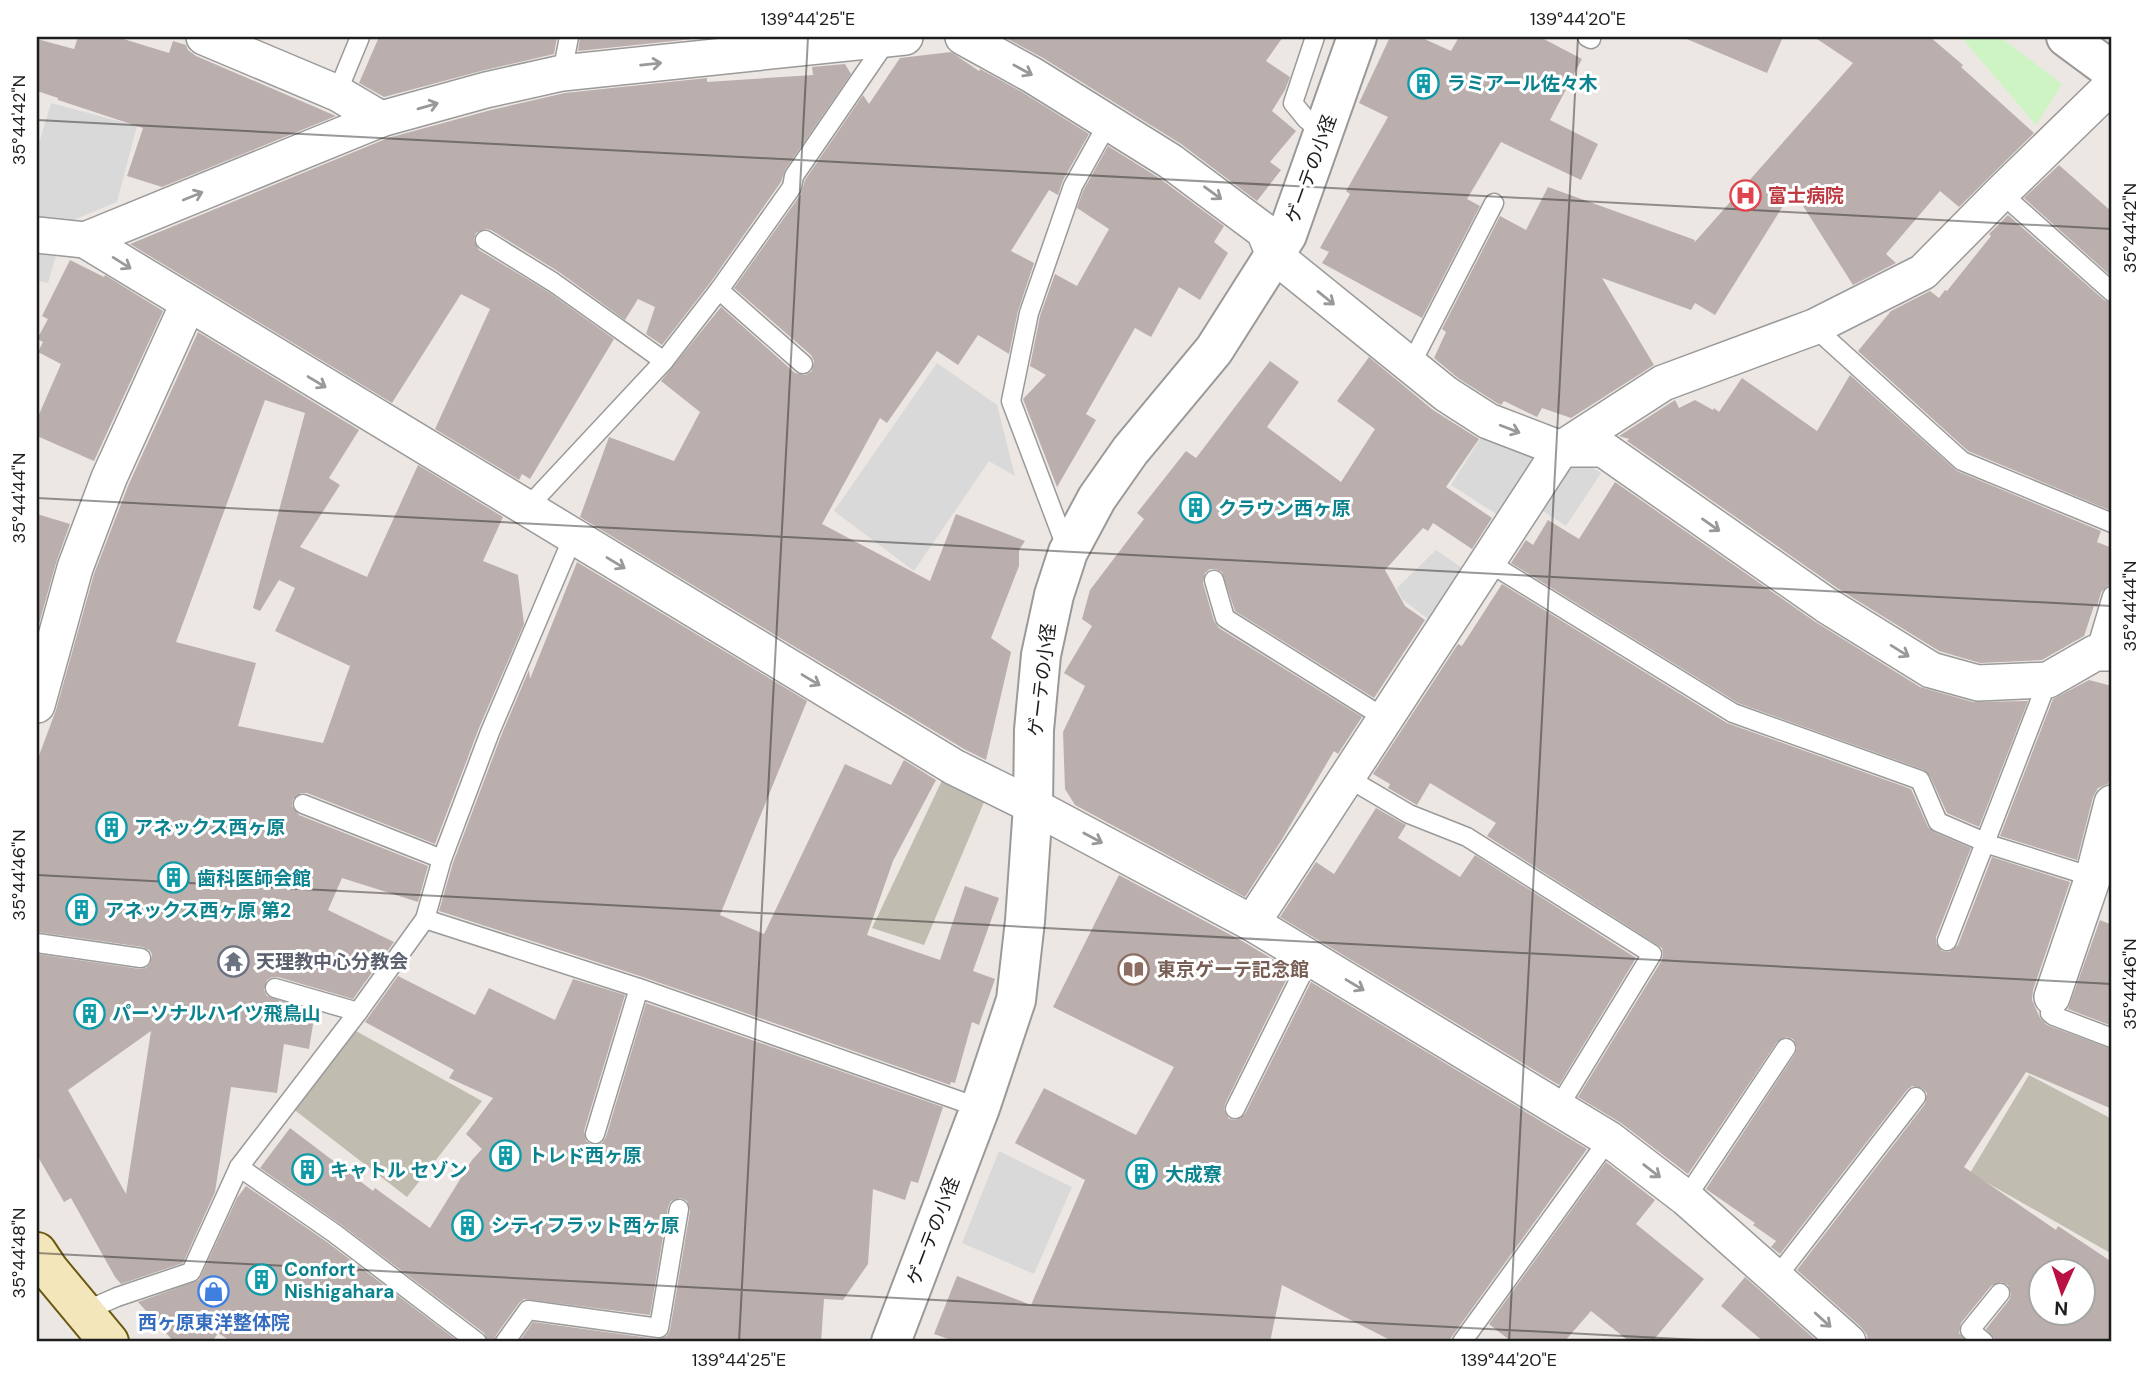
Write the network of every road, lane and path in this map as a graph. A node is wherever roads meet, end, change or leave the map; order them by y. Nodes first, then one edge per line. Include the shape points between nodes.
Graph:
1 (204, 37) edge
2 (360, 37) edge
3 (569, 37) edge
4 (963, 37) edge
5 (1315, 37) edge
6 (1357, 37) edge
7 (2066, 37) edge
8 (896, 38) edge
9 (2112, 71) edge
10 (562, 73) junction
11 (2112, 85) edge
12 (337, 93) junction
13 (381, 120) junction
14 (1108, 123) junction
15 (1324, 134) junction
16 (2001, 193) junction
17 (1493, 203) dead end
18 (37, 234) edge
19 (85, 240) junction
20 (485, 240) dead end
21 (1273, 255) junction
22 (719, 290) junction
23 (2112, 292) edge
24 (188, 304) junction
25 (1814, 327) junction
26 (664, 361) junction
27 (803, 364) dead end
28 (1410, 366) junction
29 (1561, 449) junction
30 (526, 509) junction
31 (2112, 523) edge
32 (573, 537) junction
33 (1068, 552) junction
34 (1488, 562) junction
35 (1214, 580) dead end
36 (2112, 596) edge
37 (2104, 653) edge
38 (2048, 680) junction
39 (37, 705) edge
40 (1386, 719) junction
41 (1348, 778) junction
42 (2112, 803) edge
43 (303, 804) dead end
44 (1033, 806) junction
45 (1984, 841) junction
46 (442, 859) junction
47 (2093, 877) junction
48 (425, 919) junction
49 (1252, 923) junction
50 (1947, 941) dead end
51 (37, 943) edge
52 (141, 958) dead end
53 (1310, 958) junction
54 (275, 988) dead end
55 (639, 988) junction
56 (2052, 996) joint
57 (358, 1012) junction
58 (2112, 1038) edge
59 (1786, 1048) dead end
60 (1916, 1097) dead end
61 (980, 1108) junction
62 (1558, 1108) junction
63 (1235, 1110) dead end
64 (595, 1134) dead end
65 (1609, 1139) junction
66 (239, 1167) junction
67 (1686, 1198) junction
68 (678, 1209) dead end
69 (37, 1252) edge
70 (1776, 1278) junction
71 (2000, 1293) dead end
72 (83, 1312) junction
73 (658, 1335) edge
74 (897, 1340) edge
75 (109, 1342) edge
76 (477, 1342) edge
77 (505, 1342) edge
78 (1462, 1342) edge
79 (1848, 1342) edge
80 (1984, 1342) edge

1 - 12 street
2 - 12 lane
3 - 10 lane
4 -> 14 street
5 - 15 lane via 1293,103
6 - 15 street, ゲーテの小径
7 - 9 street
10 -> 8 street
8 - 22 lane via 794,176 792,187
13 -> 10 street
11 - 16 street
12 - 13 street
19 -> 13 street
14 -> 21 street via 1264,231
14 - 33 lane via 1073,186 1029,313 1011,401
15 - 21 street, ゲーテの小径 via 1287,235
16 - 23 lane
16 - 25 street via 1923,272
17 - 28 lane
18 - 19 street
19 -> 24 street
20 - 26 lane
21 -> 28 street
21 - 33 street, ゲーテの小径 via 1214,350 1097,498
22 - 26 lane
22 - 27 lane
24 -> 30 street
24 - 39 street via 109,478 75,568
25 - 29 street via 1663,383
25 - 31 lane via 1962,461
26 - 30 lane
28 -> 29 street via 1488,421
29 - 34 street
29 -> 38 street via 1603,449 1826,605 1931,670 1978,683
30 - 32 street
32 -> 44 street via 954,767
32 - 46 lane via 489,732
33 - 44 street, ゲーテの小径 via 1041,654
34 - 40 street
34 - 45 lane via 1734,713 1920,780 1938,822
35 - 40 lane via 1224,618
36 - 37 lane
37 - 38 street
38 - 45 lane
40 - 41 street
41 - 49 street
41 - 62 lane via 1409,814 1467,837 1651,954
42 - 47 street
43 - 46 lane
44 -> 49 street
44 - 61 street, ゲーテの小径 via 1016,1000
45 - 47 lane
45 - 50 lane
46 - 48 lane
47 - 56 street
48 - 55 lane
48 - 57 lane
49 - 53 street
51 - 52 lane
53 -> 62 street
53 - 63 lane
54 - 57 lane
55 - 61 lane
55 - 64 lane
56 - 58 lane via 2050,1013 2054,1016
57 - 66 lane
59 - 67 lane
60 - 70 lane
61 - 74 street, ゲーテの小径
62 - 65 street
65 -> 67 street
65 - 78 lane
66 - 72 lane via 191,1272
66 - 76 lane
67 - 70 street
68 - 73 lane
69 - 72 main road
70 -> 79 street
71 - 80 lane via 1970,1329
72 - 75 main road
73 - 77 lane via 528,1310

